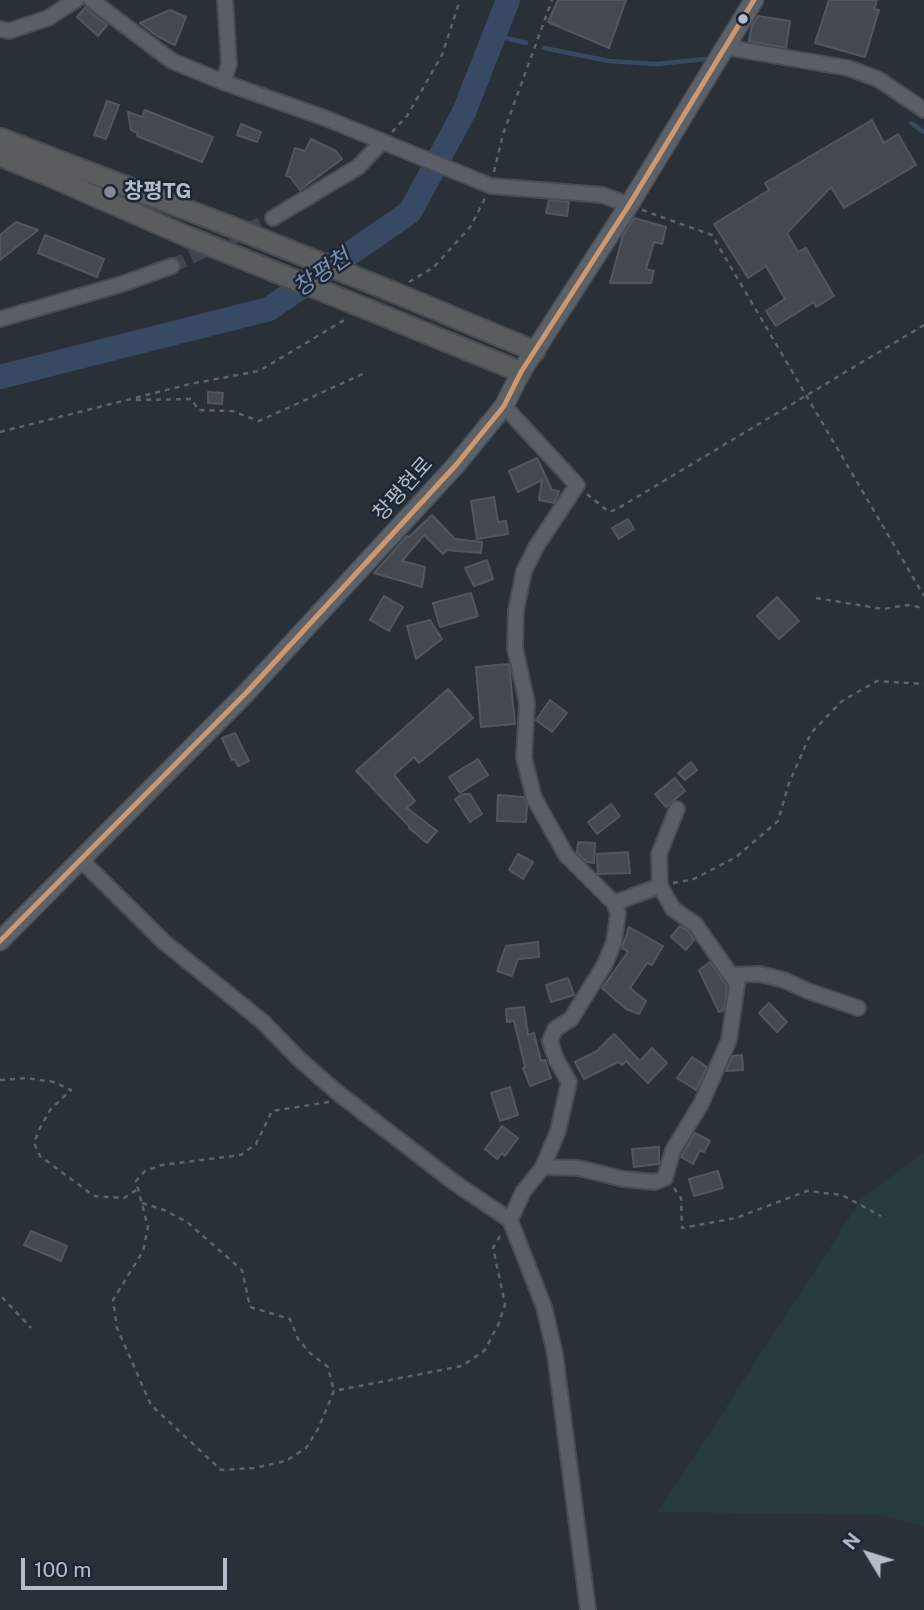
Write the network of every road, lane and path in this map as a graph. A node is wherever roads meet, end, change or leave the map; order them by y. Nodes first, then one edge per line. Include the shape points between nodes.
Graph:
1 (76, 0) edge
2 (91, 0) edge
3 (225, 0) edge
4 (460, 0) edge
5 (552, 0) edge
6 (754, 0) edge
7 (0, 29) edge
8 (725, 47) junction
9 (223, 82) junction
10 (924, 110) edge
11 (0, 130) edge
12 (0, 138) edge
13 (381, 143) junction
14 (0, 156) edge
15 (0, 162) edge
16 (51, 168) junction
17 (486, 184) junction
18 (629, 205) junction
19 (273, 218) tunnel mouth
20 (172, 266) tunnel mouth
21 (399, 291) junction
22 (360, 312) junction
23 (0, 319) edge
24 (924, 325) edge
25 (535, 351) junction
26 (367, 372) dead end
27 (522, 372) junction
28 (806, 396) junction
29 (129, 400) junction
30 (505, 406) junction
31 (0, 432) edge
32 (577, 485) junction
33 (924, 596) edge
34 (816, 598) dead end
35 (924, 608) edge
36 (924, 684) edge
37 (677, 809) dead end
38 (81, 860) junction
39 (660, 886) junction
40 (614, 903) junction
41 (0, 942) edge
42 (731, 975) junction
43 (858, 1008) dead end
44 (0, 1080) edge
45 (345, 1099) junction
46 (543, 1167) junction
47 (665, 1178) junction
48 (138, 1189) junction
49 (142, 1203) junction
50 (881, 1216) dead end
51 (510, 1220) junction
52 (1, 1297) edge
53 (31, 1328) dead end
54 (334, 1391) junction
55 (588, 1610) edge

1 - 7 street via 48,18 9,31
2 - 9 street via 172,61
3 - 9 street via 229,64
4 - 13 path via 436,65 407,116
5 - 17 path
6 - 8 main road, 창평현로
8 - 10 street via 848,68 878,79
8 - 18 main road, 창평현로
9 - 13 street
11 - 16 highway
12 - 16 highway
13 - 17 street
13 - 19 street via 340,180
14 - 16 highway
15 - 16 highway
16 - 21 highway, bridge via 232,227
16 - 22 highway, bridge via 186,236
17 - 18 street via 603,195
17 - 21 path via 471,226 434,268
18 - 25 main road, 창평현로
18 - 28 path via 712,235
20 - 23 street
21 - 25 highway
22 - 27 highway
22 - 29 path via 258,371
24 - 28 path
25 - 27 main road, 창평현로
26 - 29 path via 260,421 232,411 198,410 191,399
27 - 30 main road, 창평현로
28 - 32 path via 610,512
28 - 33 path
29 - 31 path
30 - 32 street
30 - 38 main road, 창평현로 via 265,673
32 - 40 street via 524,571 516,610 515,648 527,703 524,758 534,798 566,855
34 - 35 path via 883,609
36 - 39 path via 877,681 842,701 811,733 778,821 736,858 694,879
37 - 39 street via 659,854
38 - 41 main road, 창평현로
38 - 45 street via 164,942 263,1022
39 - 40 street
39 - 42 street via 673,909 695,924
40 - 46 street via 618,912 614,942 605,964 571,1019 555,1029 550,1041 569,1082 558,1131
42 - 43 street via 760,974 784,980
42 - 47 street via 737,984 729,1040 701,1104 673,1150
44 - 48 path via 27,1078 71,1090 50,1110 39,1129 34,1143 40,1156 94,1196 124,1198
45 - 48 path via 272,1111 256,1144 241,1155 153,1168 136,1181
45 - 51 street
46 - 47 street via 579,1168 655,1182
46 - 51 street via 523,1192
47 - 50 path via 681,1198 682,1228 736,1218 807,1191 842,1195
48 - 49 path
49 - 54 path via 187,1222 242,1270 250,1307 290,1319 310,1353 328,1367
49 - 54 path via 148,1227 144,1251 113,1300 117,1328 152,1405 175,1429 221,1470 286,1461 306,1448
51 - 54 path via 493,1248 505,1304 485,1350 462,1366
51 - 55 street via 544,1307 555,1354
52 - 53 path

